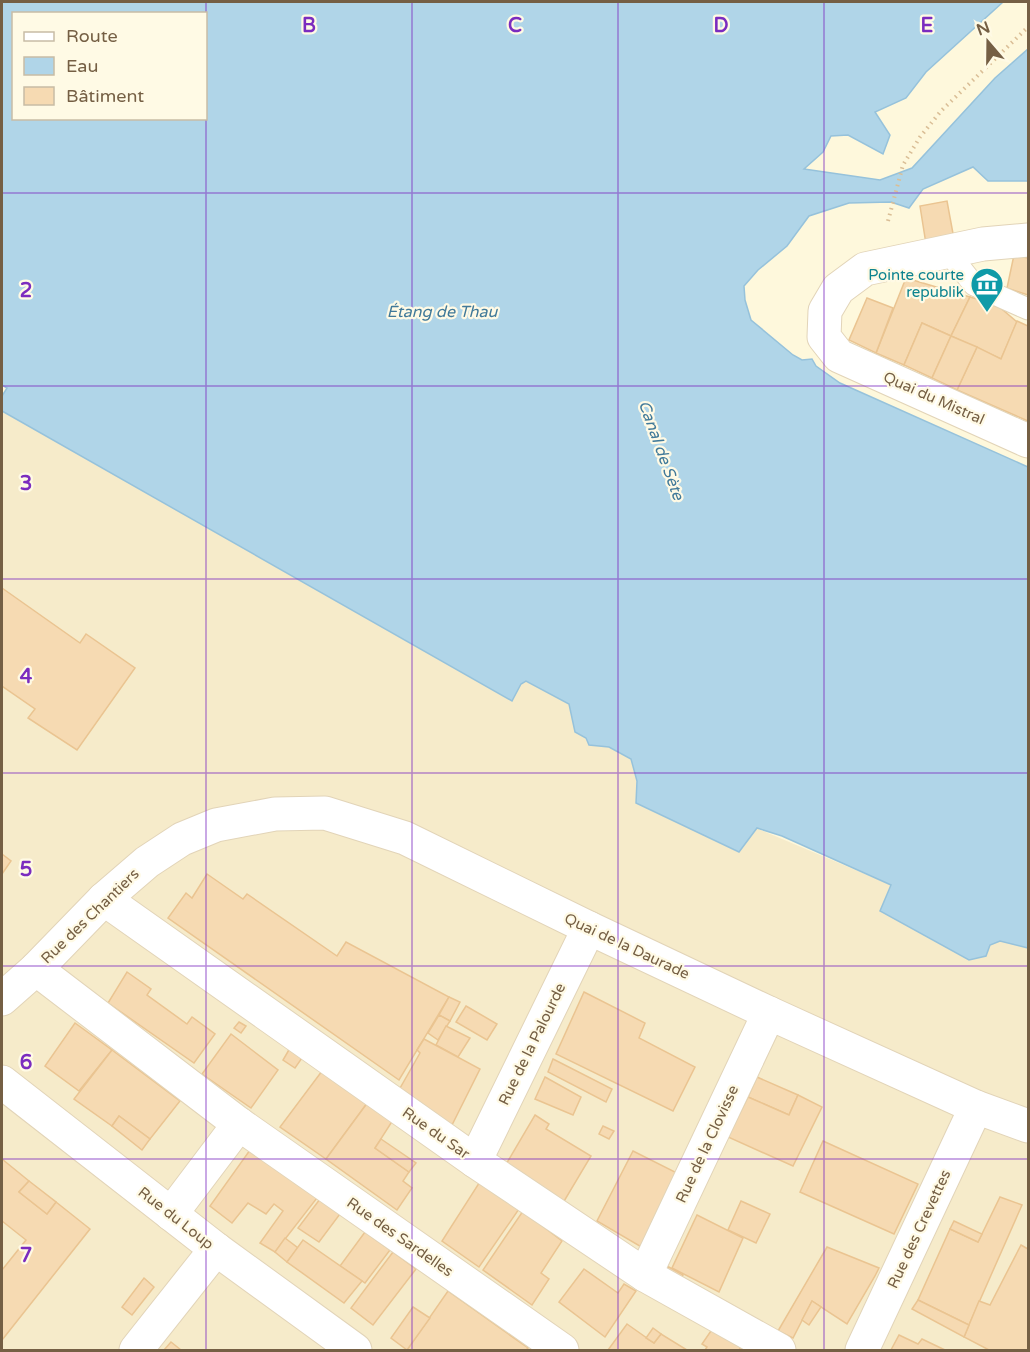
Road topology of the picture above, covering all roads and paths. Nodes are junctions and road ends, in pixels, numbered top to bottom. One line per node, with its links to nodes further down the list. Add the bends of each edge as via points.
1 (1029, 27): 2 (path, via 941,111 920,137 903,165)
2 (892, 205)
3 (1029, 240): 4 (street)
4 (948, 252): 5 (lane, via 974,285); 6 (street, Quai du Mistral, via 865,269 837,289 825,311 824,336 838,356)
5 (1029, 309)
6 (1029, 441)
7 (216, 825): 8 (street, Rue des Chantiers, via 182,839 156,856); 9 (street, Quai de la Daurade, via 275,814 325,813 405,838)
8 (104, 899): 10 (street, Rue des Chantiers); 17 (street, Rue du Sar)
9 (589, 928): 12 (street, Quai de la Daurade); 17 (street, Rue de la Palourde)
10 (36, 969): 11 (street, Rue des Chantiers); 15 (street, Rue des Sardelles)
11 (2, 999)
12 (769, 1013): 14 (street, Quai de la Daurade); 20 (street, Rue de la Clovisse)
13 (2, 1082): 18 (street, Rue du Loup)
14 (976, 1107): 16 (street, Quai de la Daurade); 25 (street, Rue des Crevettes)
15 (239, 1124): 18 (street); 23 (street, Rue des Sardelles)
16 (1029, 1126)
17 (475, 1161): 20 (street, Rue du Sar)
18 (171, 1214): 19 (street, Rue du Loup)
19 (216, 1250): 21 (street); 22 (street, Rue du Loup)
20 (645, 1275): 24 (street, Rue du Sar)
21 (136, 1350)
22 (355, 1350)
23 (562, 1350)
24 (779, 1350)
25 (862, 1350)

